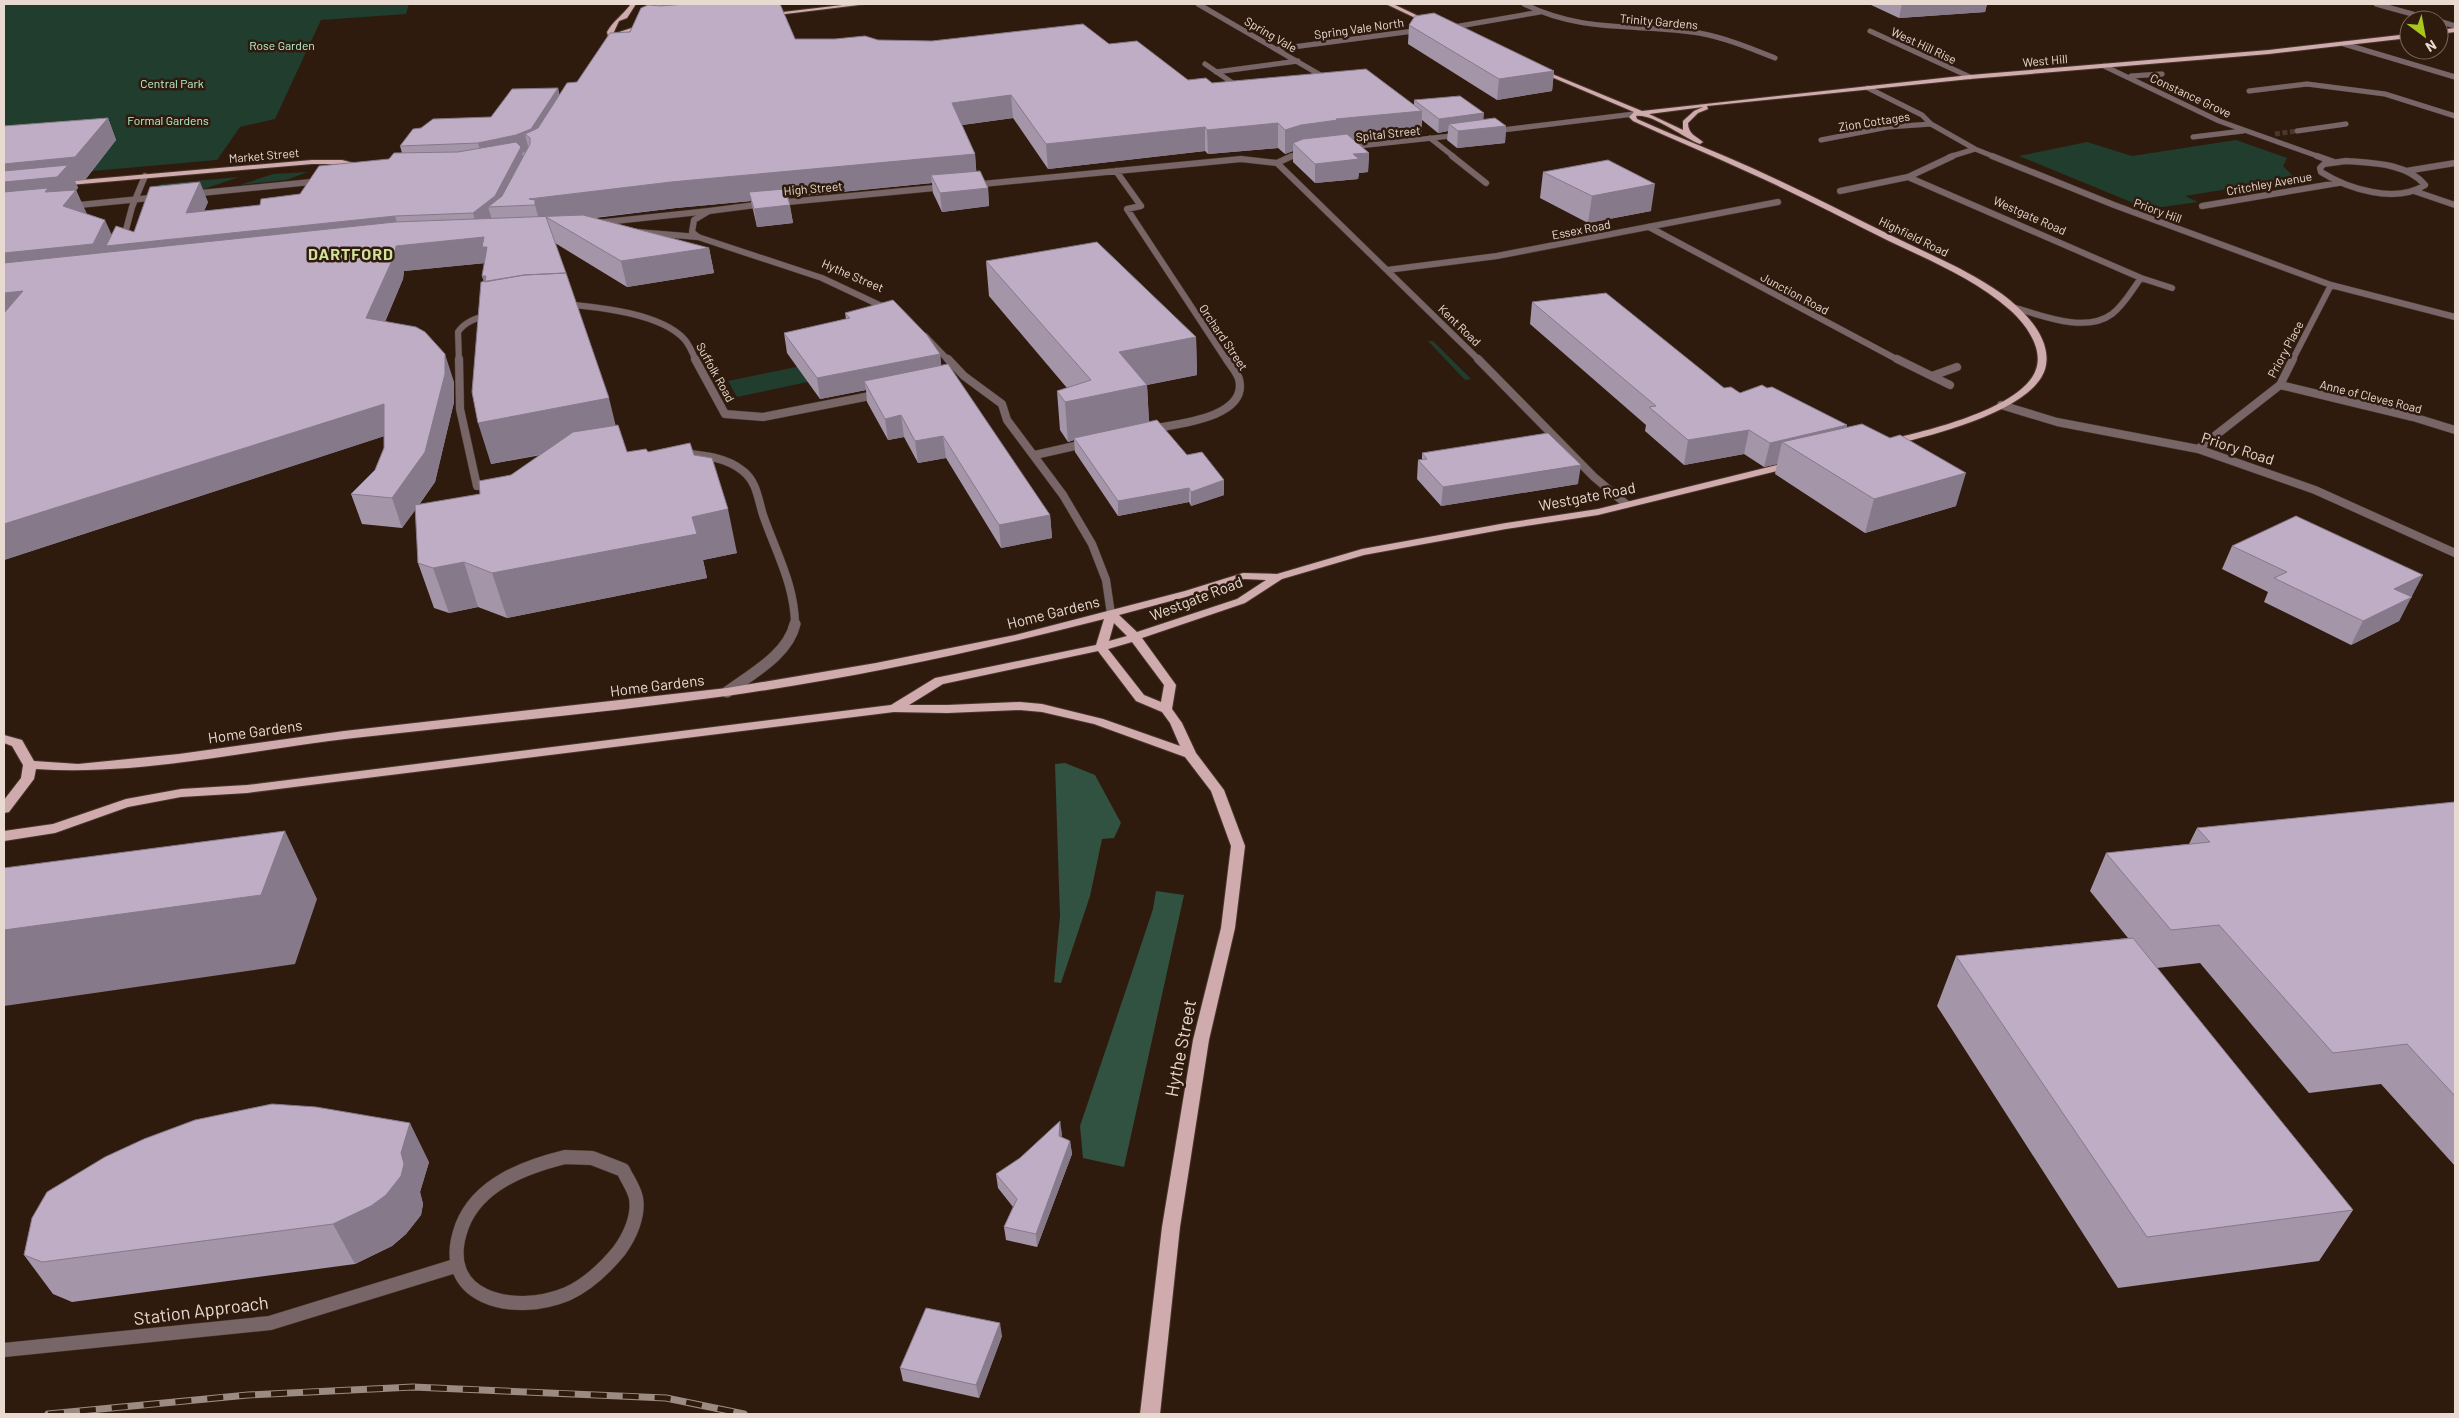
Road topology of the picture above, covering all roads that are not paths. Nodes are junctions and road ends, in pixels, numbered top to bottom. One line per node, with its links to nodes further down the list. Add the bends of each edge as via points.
1 (633, 4): 10 (main road)
2 (864, 4): 9 (main road)
3 (1198, 4): 20 (street, Spring Vale)
4 (1389, 4): 12 (main road)
5 (1524, 4): 8 (street)
6 (2376, 4): 7 (street)
7 (2399, 10)
8 (1540, 12): 14 (street); 22 (street, Trinity Gardens, via 1586,24 1724,38)
9 (760, 15)
10 (625, 17): 11 (main road); 13 (main road, via 617,20)
11 (646, 22): 13 (main road); 17 (main road, via 657,23)
12 (1433, 26): 20 (street, Spring Vale North)
13 (613, 28): 17 (main road)
14 (1443, 28): 16 (main road)
15 (1870, 31): 30 (street, West Hill Rise)
16 (1458, 35)
17 (611, 36): 21 (main road)
18 (2399, 37): 19 (main road, West Hill)
19 (2344, 44): 25 (main road, West Hill); 31 (street)
20 (1278, 49): 23 (street, Spring Vale)
21 (602, 50)
22 (1775, 58)
23 (1298, 61): 27 (street); 32 (street, Spring Vale)
24 (1205, 64): 27 (street)
25 (2104, 66): 29 (street, Constance Grove); 30 (main road, West Hill)
26 (1532, 68): 36 (main road, Highfield Road)
27 (1216, 72): 33 (street)
28 (2162, 74): 29 (street, Constance Grove)
29 (2127, 76): 44 (street, Constance Grove, via 2220,121)
30 (1970, 77): 34 (main road, West Hill)
31 (2455, 77)
32 (1332, 82)
33 (1240, 88)
34 (1868, 88): 37 (main road, West Hill); 42 (street, Priory Hill, via 1922,115)
35 (2249, 91): 41 (street, via 2307,84 2385,94)
36 (1615, 101): 38 (main road, via 1643,107); 39 (main road, Highfield Road)
37 (1728, 103): 38 (main road, West Hill); 50 (main road, via 1696,112 1685,122)
38 (1683, 107): 39 (main road)
39 (1642, 113): 40 (main road); 50 (main road, Highfield Road)
40 (1634, 114): 46 (street); 57 (main road, Highfield Road, via 1632,117 1636,120)
41 (2455, 116)
42 (1932, 124): 53 (street, Zion Cottages, via 1888,127); 55 (street, Priory Hill)
43 (2346, 124): 45 (street)
44 (2247, 130): 49 (street, Constance Grove); 51 (street, Constance Grove)
45 (2297, 131)
46 (1487, 132)
47 (1468, 134): 52 (street, Spital Street)
48 (2275, 134): 49 (street)
49 (2261, 136): 58 (street, Constance Grove)
50 (1691, 137): 57 (main road, Highfield Road)
51 (2193, 137)
52 (1430, 138): 54 (street, Spital Street); 68 (street)
53 (1821, 140)
54 (1339, 148)
55 (1974, 149): 65 (street, via 1943,159); 89 (street, Priory Hill, via 2114,206)
56 (1310, 152): 59 (street)
57 (1732, 162): 92 (main road, Highfield Road, via 1950,268)
58 (2334, 162): 63 (street, Constance Grove, via 2377,164); 67 (street, via 2320,168 2321,172)
59 (1277, 163): 62 (street, via 1241,159); 87 (street, Kent Road)
60 (2455, 163): 63 (street)
61 (373, 167): 64 (main road, Market Street, via 312,162)
62 (1116, 171): 70 (street); 105 (street, Orchard Street, via 1141,206 1127,209 1239,378 1242,389 1236,403 1219,414)
63 (2405, 171): 73 (street, via 2416,175 2425,185)
64 (145, 176): 69 (main road, Market Street); 76 (street)
65 (1908, 177): 72 (street); 88 (street, Westgate Road)
66 (328, 180): 74 (street)
67 (2339, 182): 73 (street, via 2387,192); 79 (street, Critchley Avenue)
68 (1486, 183)
69 (51, 185)
70 (969, 185)
71 (949, 187): 81 (street, High Street)
72 (1840, 191)
73 (2414, 191): 78 (street)
74 (184, 195)
75 (165, 197): 76 (street)
76 (135, 200): 80 (street); 86 (street)
77 (1778, 202): 83 (street, Essex Road)
78 (2455, 205)
79 (2202, 206)
80 (60, 207)
81 (709, 211): 82 (street, High Street); 85 (street, via 694,220 691,227)
82 (588, 224)
83 (1649, 227): 87 (street, Essex Road, via 1498,256); 99 (street, Junction Road, via 1862,342)
84 (629, 232): 85 (street)
85 (698, 237): 94 (street, Hythe Street, via 790,267 874,300)
86 (120, 250)
87 (1387, 270): 114 (street, Kent Road, via 1537,416 1594,477)
88 (2141, 278): 90 (street, Westgate Road); 92 (street, via 2113,314 2098,321 2059,319)
89 (2331, 285): 95 (street, Priory Hill); 102 (street, Priory Place)
90 (2172, 288)
91 (555, 304): 103 (street, Suffolk Road, via 613,310 671,329 685,340 725,414 763,417)
92 (2012, 307): 104 (main road, Highfield Road, via 2038,342 2042,358 2039,373 2026,390)
93 (496, 312): 113 (street, via 472,320 458,332 460,409 477,486)
94 (898, 314)
95 (2455, 317)
96 (919, 330): 98 (street)
97 (1957, 368): 99 (street)
98 (964, 376): 100 (street); 111 (street, via 1002,404 1007,420)
99 (1932, 376): 101 (street, Junction Road)
100 (954, 378)
101 (1950, 385)
102 (2280, 385): 106 (street, Anne of Cleves Road); 109 (street, Priory Place)
103 (888, 392)
104 (2001, 405): 108 (main road, via 1928,434); 109 (street, Priory Road, via 2057,422)
105 (1147, 430)
106 (2455, 430)
107 (1100, 440): 111 (street)
108 (1882, 444)
109 (2198, 449): 115 (street, Priory Road, via 2316,490)
110 (675, 452): 120 (street, via 732,464 750,479 790,589 795,618 790,639)
111 (1035, 455): 117 (street, via 1092,544 1106,580)
112 (1804, 462): 114 (main road, Westgate Road)
113 (504, 481)
114 (1626, 504): 116 (main road, Westgate Road, via 1598,512 1362,552)
115 (2455, 553)
116 (1278, 576): 117 (main road, Home Gardens, via 1243,576); 118 (main road, Westgate Road, via 1241,601)
117 (1111, 614): 118 (main road); 119 (main road); 120 (main road, Home Gardens, via 1016,638 876,667)
118 (1135, 637): 119 (main road); 122 (main road, via 1170,685)
119 (1101, 647): 121 (main road, via 939,681); 122 (main road, via 1140,698)
120 (728, 692): 125 (main road, Home Gardens, via 344,735 179,758 78,768)
121 (894, 708): 124 (main road, via 1041,707 1093,718 1137,737); 127 (main road, via 246,789 181,793 126,803 55,828)
122 (1166, 709): 124 (main road, Hythe Street)
123 (4, 739): 125 (main road, via 17,743)
124 (1190, 754): 130 (main road, Hythe Street, via 1217,790 1238,846 1228,928 1202,1040 1171,1227)
125 (30, 765): 126 (main road, via 27,779)
126 (4, 809)
127 (4, 836)
128 (456, 1266): 128 (street, via 455,1244 466,1218 499,1182 534,1164 564,1157 592,1158 623,1170 636,1199 635,1223 623,1248 593,1278 563,1295 530,1304 490,1301 468,1288); 129 (street, Station Approach, via 270,1323)
129 (4, 1350)
130 (1150, 1414)

